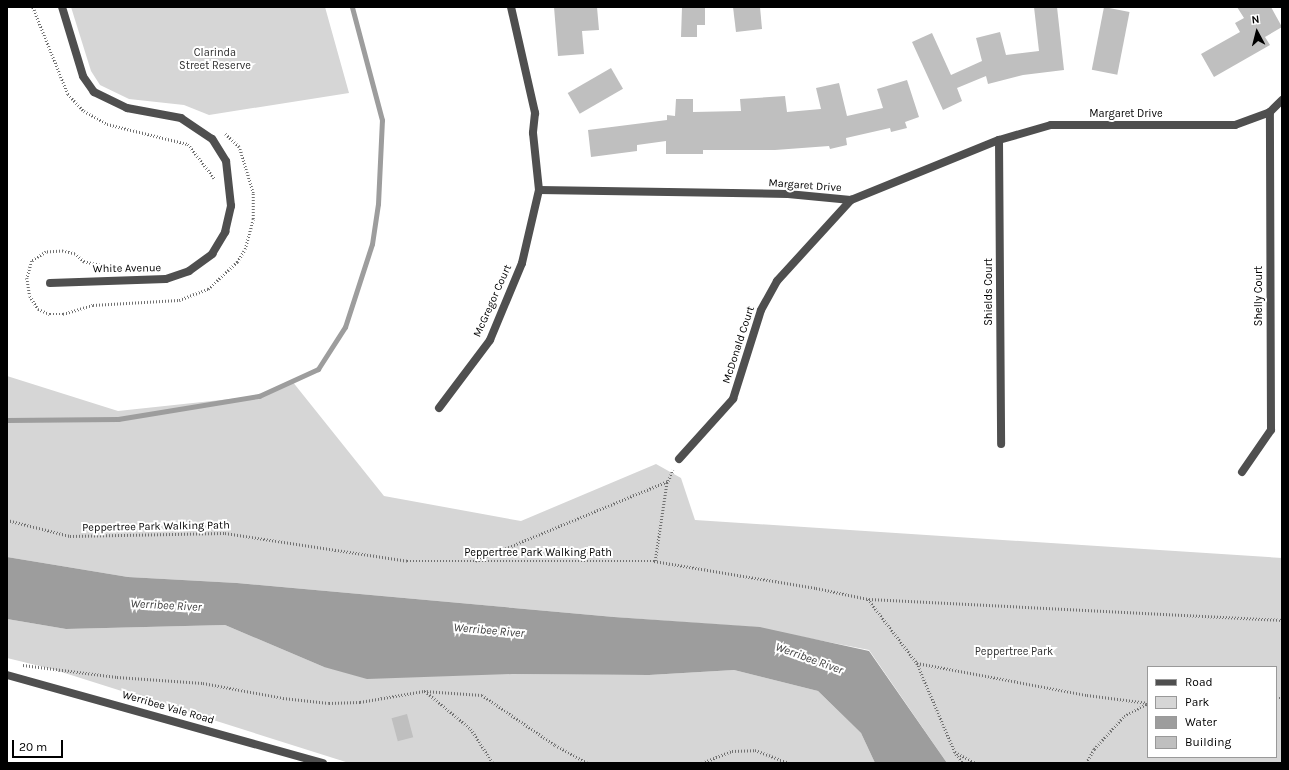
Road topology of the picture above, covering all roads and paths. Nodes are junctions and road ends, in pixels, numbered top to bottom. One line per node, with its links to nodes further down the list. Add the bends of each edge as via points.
1 (33, 7): 8 (path, via 68,94 84,111 107,124 188,144 214,178)
2 (62, 7): 12 (street, White Avenue, via 83,76 94,92 128,108 181,118 212,139 226,161 231,206 225,232 212,254 189,270 166,279)
3 (510, 7): 9 (street, via 535,113 533,133)
4 (1282, 100): 5 (street, Margaret Drive)
5 (1270, 112): 7 (street, Margaret Drive, via 1235,125 1051,125); 16 (street, Shelly Court, via 1271,430)
6 (221, 131): 11 (path, via 239,147 253,192 252,220 245,249 237,262 208,289 179,300 93,305 63,314 50,314 38,309 30,296 27,278 32,261 46,252 63,251 75,254 84,262)
7 (999, 140): 10 (street, Margaret Drive); 14 (street, Shields Court)
8 (216, 185)
9 (539, 190): 10 (street, Margaret Drive, via 788,194); 13 (street, McGregor Court, via 522,263 490,340)
10 (851, 200): 15 (street, McDonald Court, via 777,281 761,310 733,399)
11 (111, 268)
12 (50, 283)
13 (439, 408)
14 (1001, 444)
15 (679, 459): 17 (path)
16 (1242, 472)
17 (668, 481): 19 (path); 20 (path)
18 (7, 520): 19 (path, Peppertree Park Walking Path, via 70,536 225,533 406,561)
19 (474, 561): 20 (path, Peppertree Park Walking Path)
20 (654, 561): 21 (path, Peppertree Park Walking Path)
21 (868, 599): 22 (path, Peppertree Park Walking Path); 23 (path)
22 (1282, 620)
23 (917, 663): 27 (path, via 1087,695); 29 (path)
24 (20, 664): 26 (path, via 117,677 203,683 283,698 329,702 360,702)
25 (7, 675): 30 (street, Werribee Vale Road)
26 (424, 690): 31 (path, via 471,729); 32 (path, via 482,695 555,745)
27 (1147, 703)
28 (1147, 704): 37 (path, via 1124,716)
29 (955, 752): 35 (path); 36 (path)
30 (323, 763)
31 (493, 763)
32 (588, 763)
33 (702, 763): 34 (path, via 732,751 755,750)
34 (789, 763)
35 (963, 763)
36 (976, 763)
37 (1086, 763)

